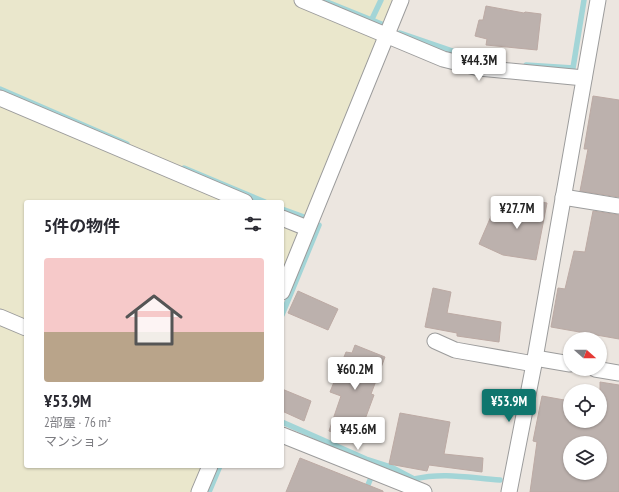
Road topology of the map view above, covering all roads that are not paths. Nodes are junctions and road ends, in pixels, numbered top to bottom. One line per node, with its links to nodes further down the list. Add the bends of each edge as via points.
1 (302, 0): 4 (street)
2 (401, 0): 4 (street)
3 (598, 0): 5 (street)
4 (387, 35): 5 (street, via 443,59 479,68); 11 (street)
5 (584, 78): 7 (street)
6 (0, 98): 8 (street)
7 (563, 197): 9 (street); 16 (street)
8 (240, 200)
9 (619, 206)
10 (284, 219): 11 (street)
11 (307, 228): 12 (street)
12 (284, 287)
13 (0, 317): 14 (street)
14 (24, 327)
15 (435, 341): 16 (street, via 455,350)
16 (535, 361): 17 (street); 24 (street)
17 (563, 363)
18 (607, 371): 19 (street)
19 (619, 373)
20 (284, 436): 23 (street)
21 (209, 468): 22 (street)
22 (200, 492)
23 (424, 492)
24 (509, 492)

